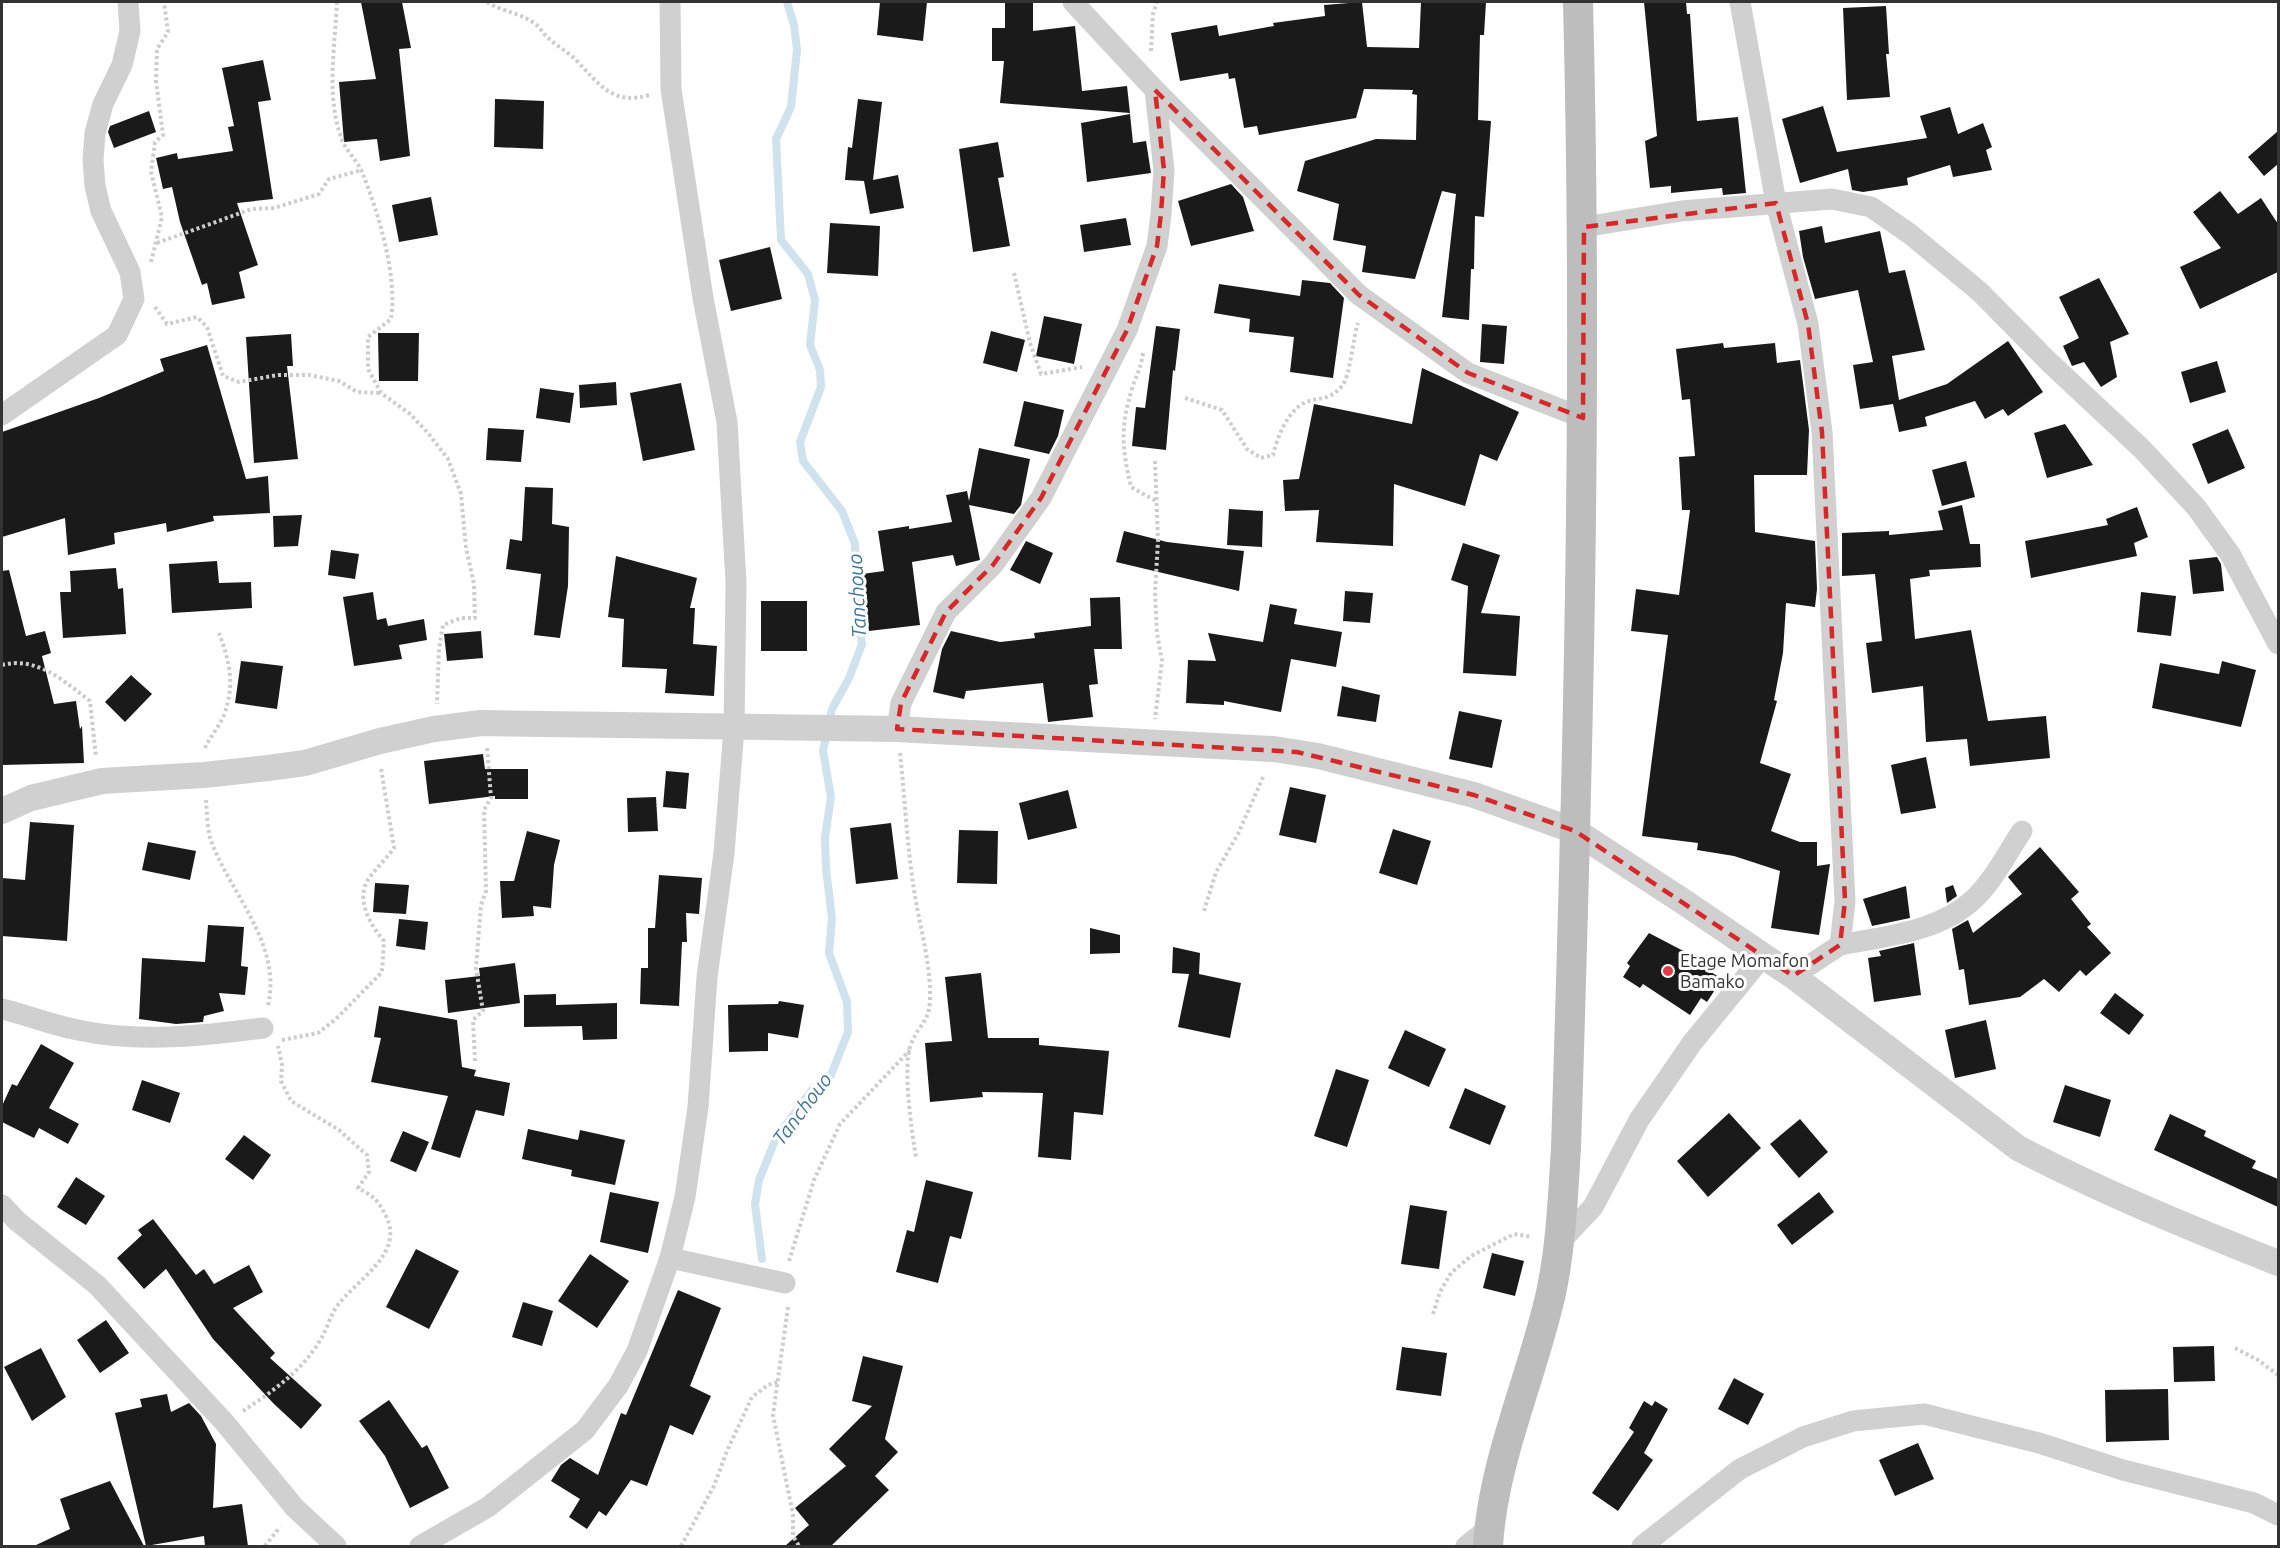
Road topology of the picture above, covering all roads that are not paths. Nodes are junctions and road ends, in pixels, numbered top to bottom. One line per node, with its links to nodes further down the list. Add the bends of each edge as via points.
1 (128, 2): 9 (street, via 130,31 122,65 103,104 93,160 101,211 130,272 134,299 117,335)
2 (670, 2): 12 (street, via 671,89 703,298 727,422 736,583)
3 (1073, 2): 6 (street)
4 (1578, 2): 8 (main road)
5 (1740, 2): 7 (street)
6 (1155, 90): 10 (street, via 1359,295 1468,373); 13 (street, via 1164,170 1161,214 1157,246 1127,330 1021,530 946,612 902,703)
7 (1776, 203): 8 (street, via 1681,211); 11 (street, via 1832,199 1871,207 1980,292 2142,449 2196,507 2230,554); 17 (street, via 1808,324 1822,432 1845,901)
8 (1584, 227): 10 (main road)
9 (2, 415)
10 (1583, 418): 15 (main road)
11 (2278, 644)
12 (734, 729): 13 (street); 14 (street, via 481,723 380,741 305,763 204,776 102,781 31,798); 24 (street, via 724,853 707,976 698,1107 685,1197)
13 (897, 729): 15 (street, via 1274,749 1318,756 1474,795)
14 (2, 811)
15 (1575, 831): 18 (street); 23 (main road, via 1566,1148)
16 (2022, 831): 17 (street, via 1973,900 1942,921)
17 (1840, 945): 19 (street)
18 (1764, 955): 19 (street); 23 (street, via 1692,1043 1639,1120 1593,1207)
19 (1793, 976): 25 (street, via 2018,1148 2184,1225)
20 (2, 1009): 21 (street, via 76,1030 132,1037)
21 (263, 1028)
22 (2, 1205): 29 (street, via 98,1285 225,1423 296,1508)
23 (1559, 1243): 28 (main road, via 1551,1293 1505,1457)
24 (670, 1258): 26 (street); 30 (street, via 637,1351 618,1386 585,1430 488,1507)
25 (2278, 1263)
26 (785, 1283)
27 (2278, 1515): 32 (street, via 2254,1503 1924,1413 1853,1421 1803,1437 1740,1469)
28 (1488, 1537): 31 (street)
29 (336, 1546)
30 (420, 1546)
31 (1466, 1546)
32 (1642, 1546)

